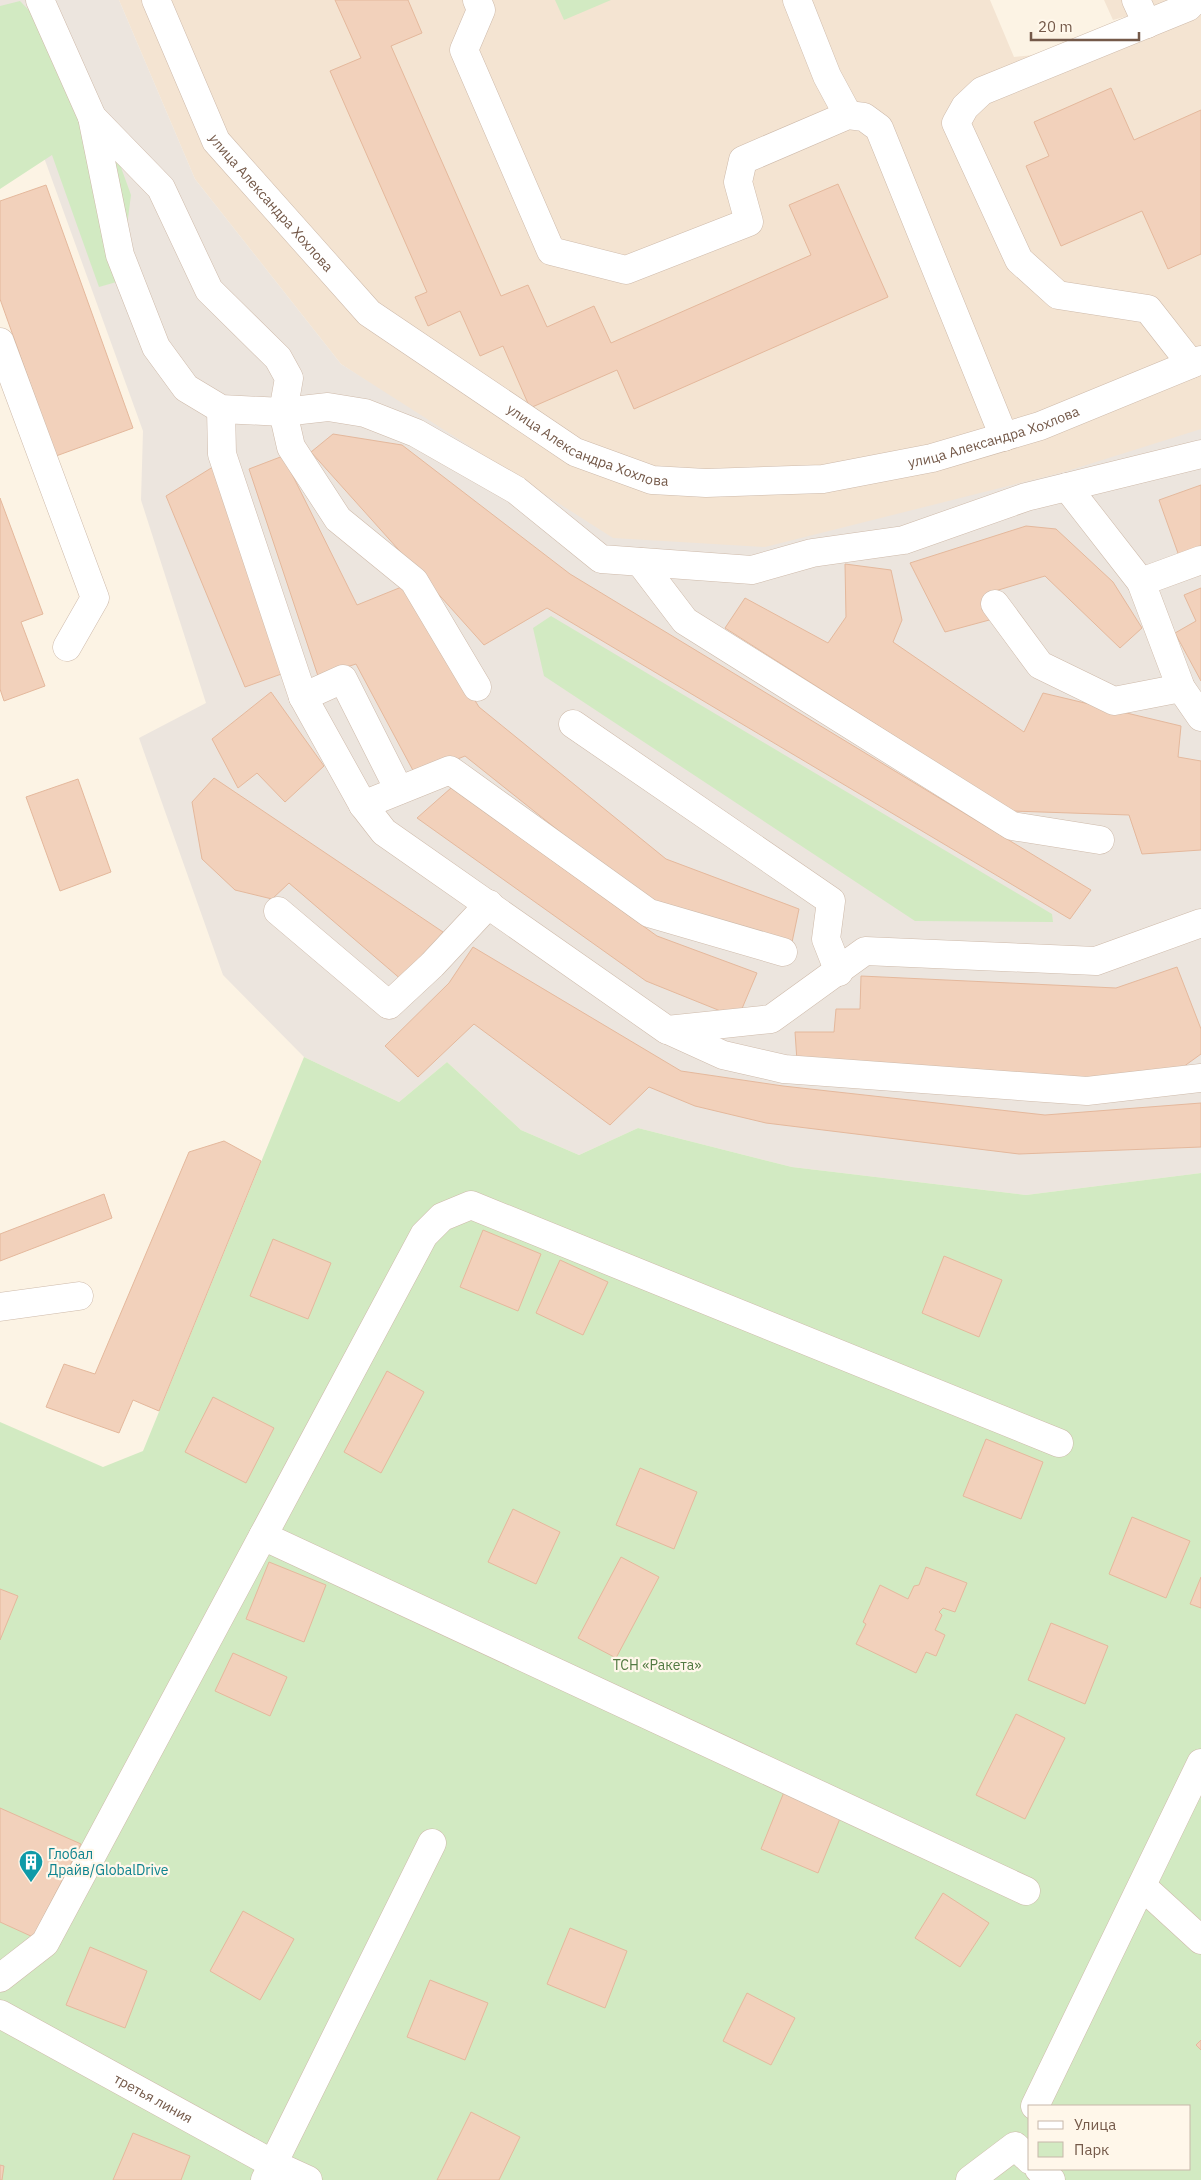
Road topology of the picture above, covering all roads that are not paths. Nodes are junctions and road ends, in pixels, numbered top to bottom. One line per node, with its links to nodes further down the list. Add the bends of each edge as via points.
1 (40, 0): 8 (street)
2 (156, 0): 13 (street, улица Александра Хохлова, via 216,141 370,313 575,452 652,480 745,482 823,479 932,458)
3 (477, 0): 7 (street, via 481,10 464,50 551,251 626,270 748,222 738,182 743,160)
4 (797, 0): 7 (street, via 827,76)
5 (1195, 0): 6 (street, via 1188,7)
6 (1141, 12): 10 (street, via 982,92 965,107 956,123 1019,260 1058,295 1148,309)
7 (848, 115): 13 (street, via 864,117 878,128)
8 (92, 118): 11 (street, via 120,255 156,347 186,388); 12 (street, via 161,188 209,290 278,358 289,378)
9 (0, 342): 20 (street, via 95,598)
10 (1196, 362): 13 (street, улица Александра Хохлова, via 1040,426)
11 (221, 410): 12 (street); 23 (street, via 222,454)
12 (283, 412): 17 (street, via 328,407 365,412 416,433 516,490 601,559); 21 (street, via 292,447 338,518 414,581)
13 (1004, 437)
14 (1201, 454): 15 (street)
15 (1067, 487): 17 (street, via 1026,496 904,540 812,553 752,570); 18 (street)
16 (1201, 560): 18 (street)
17 (640, 562): 28 (street, via 685,621 1012,826)
18 (1141, 582): 22 (street)
19 (995, 604): 22 (street, via 1040,664 1114,700)
20 (67, 647)
21 (477, 687)
22 (1181, 688): 24 (street)
23 (303, 696): 26 (street, via 343,680); 27 (street)
24 (1201, 717)
25 (573, 724): 33 (street, via 831,901 826,939)
26 (399, 790): 27 (street); 32 (street, via 450,770 649,913)
27 (363, 805): 29 (street, via 384,832)
28 (1100, 840)
29 (489, 904): 30 (street, via 389,1005); 34 (street)
30 (278, 911)
31 (1201, 923): 33 (street, via 1096,961 865,951)
32 (783, 952)
33 (838, 972): 34 (street, via 771,1019)
34 (667, 1030): 35 (street, via 723,1055 784,1069 1087,1091)
35 (1201, 1078)
36 (79, 1296): 37 (street)
37 (0, 1307)
38 (1059, 1443): 39 (street, via 472,1205 442,1217 424,1235)
39 (263, 1536): 43 (street); 45 (street, via 45,1943)
40 (1201, 1763): 42 (street)
41 (432, 1843): 51 (street)
42 (1142, 1886): 44 (street); 47 (street)
43 (1026, 1891)
44 (1201, 1940)
45 (0, 1978)
46 (0, 2014): 51 (street, третья линия)
47 (1035, 2105)
48 (1028, 2126): 49 (street)
49 (1022, 2153): 53 (street)
50 (1040, 2170): 54 (street)
51 (269, 2172): 52 (street, третья линия)
52 (308, 2180)
53 (970, 2180)
54 (1051, 2180)

